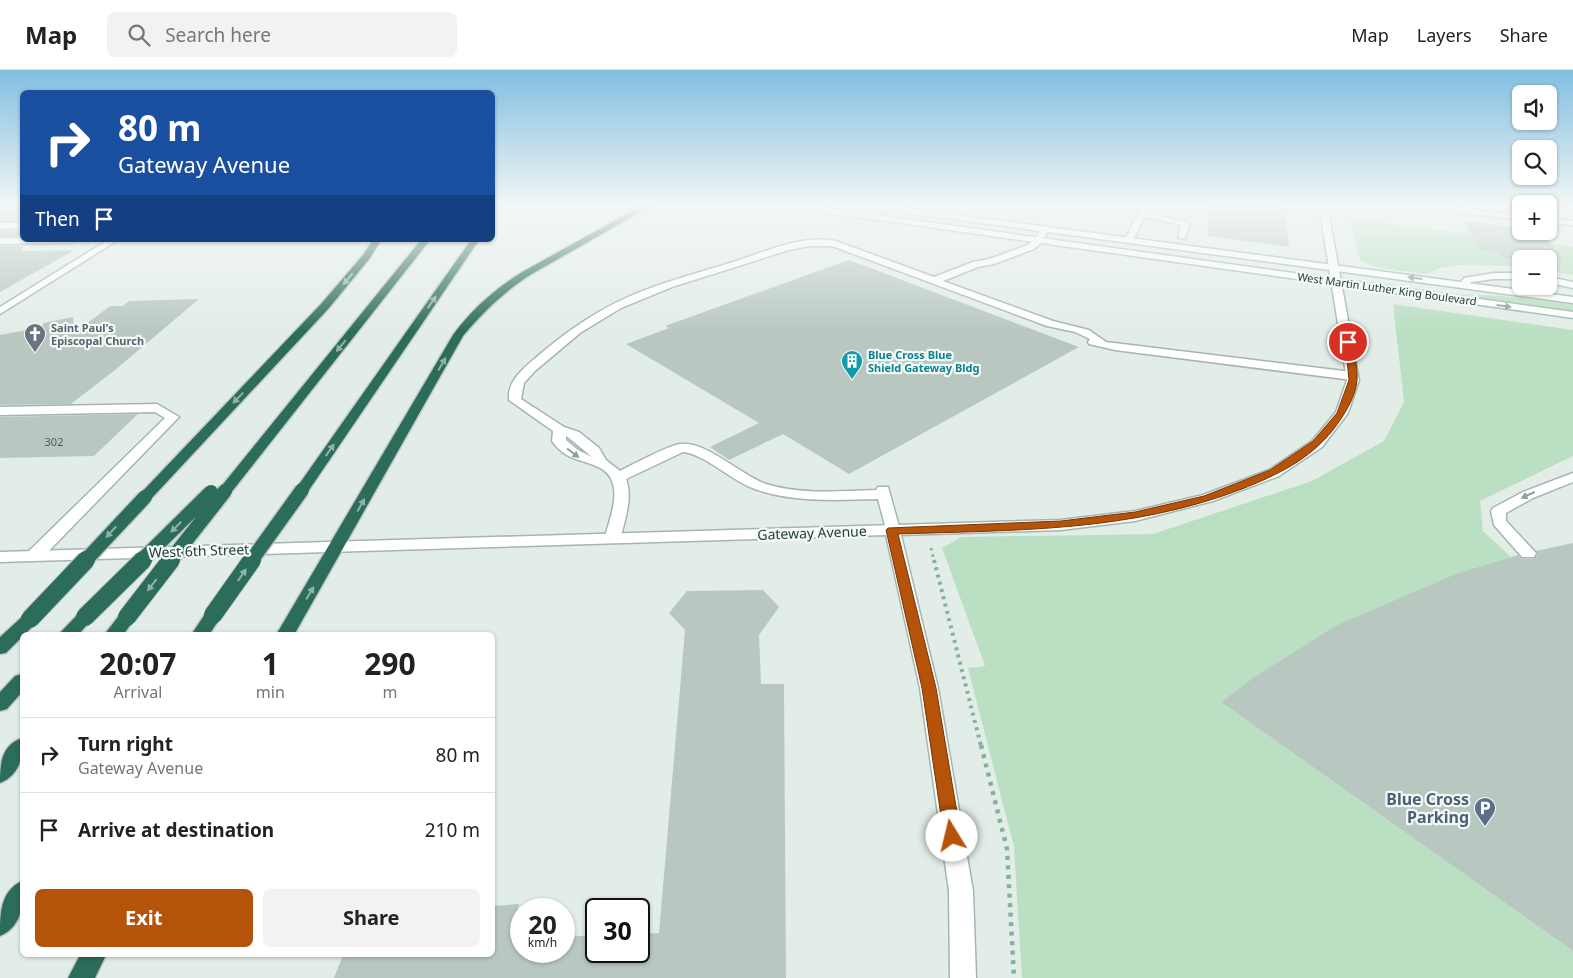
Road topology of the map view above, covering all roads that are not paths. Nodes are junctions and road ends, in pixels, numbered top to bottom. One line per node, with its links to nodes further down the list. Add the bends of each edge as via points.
1 (102, 247): 20 (street)
2 (373, 247): 38 (highway, one-way to 38, bridge, via 325,306)
3 (420, 247): 26 (highway, one-way to 26, via 256,453)
4 (470, 247): 36 (highway, one-way to 4, bridge)
5 (573, 247): 30 (highway, one-way to 5, via 458,335 492,297)
6 (787, 247): 24 (street, via 645,293 570,335 524,374 515,388 515,400 559,430 560,440 577,456 586,461 600,462)
7 (845, 247): 14 (street)
8 (1030, 247): 14 (street)
9 (1090, 247): 15 (street, West Martin Luther King Boulevard)
10 (1184, 247): 12 (street, West Martin Luther King Boulevard)
11 (1329, 247): 12 (street, Gateway Avenue)
12 (1332, 267): 15 (street, Gateway Avenue); 17 (street, West Martin Luther King Boulevard, one-way to 12)
13 (1512, 276): 17 (street, via 1480,276 1467,280)
14 (939, 282): 22 (street, via 1051,324 1062,332 1102,344)
15 (1335, 282): 21 (street, West Martin Luther King Boulevard, one-way to 21); 22 (street, Gateway Avenue)
16 (1557, 282): 18 (street)
17 (1464, 285): 19 (street, West Martin Luther King Boulevard)
18 (1573, 285)
19 (1573, 300)
20 (1, 310)
21 (1573, 315)
22 (1352, 376): 27 (street, Gateway Avenue, via 1342,413 1317,444 1274,473 1208,498 1135,516 1061,525)
23 (0, 411): 32 (street, via 157,408 173,417)
24 (618, 477): 27 (street, via 686,447 758,486 777,491 831,495 884,492); 28 (street, via 621,501)
25 (1573, 477): 31 (street, one-way to 31, via 1498,511 1499,522)
26 (218, 492): 34 (highway, one-way to 34, bridge); 35 (highway, one-way to 35, bridge)
27 (892, 530): 28 (street, Gateway Avenue); 47 (street, via 929,688 962,891)
28 (612, 539): 29 (street, Gateway Avenue)
29 (398, 546): 30 (street, West 6th Street)
30 (337, 548): 32 (street, West 6th Street); 37 (highway, one-way to 30)
31 (1528, 552)
32 (34, 556): 33 (street, West 6th Street)
33 (0, 557)
34 (71, 632)
35 (115, 632)
36 (202, 632)
37 (287, 632)
38 (0, 648)
39 (20, 683): 40 (highway)
40 (0, 704)
41 (20, 749): 42 (highway)
42 (0, 774)
43 (20, 895): 44 (highway)
44 (0, 924)
45 (93, 957): 46 (highway)
46 (81, 978)
47 (963, 978)

